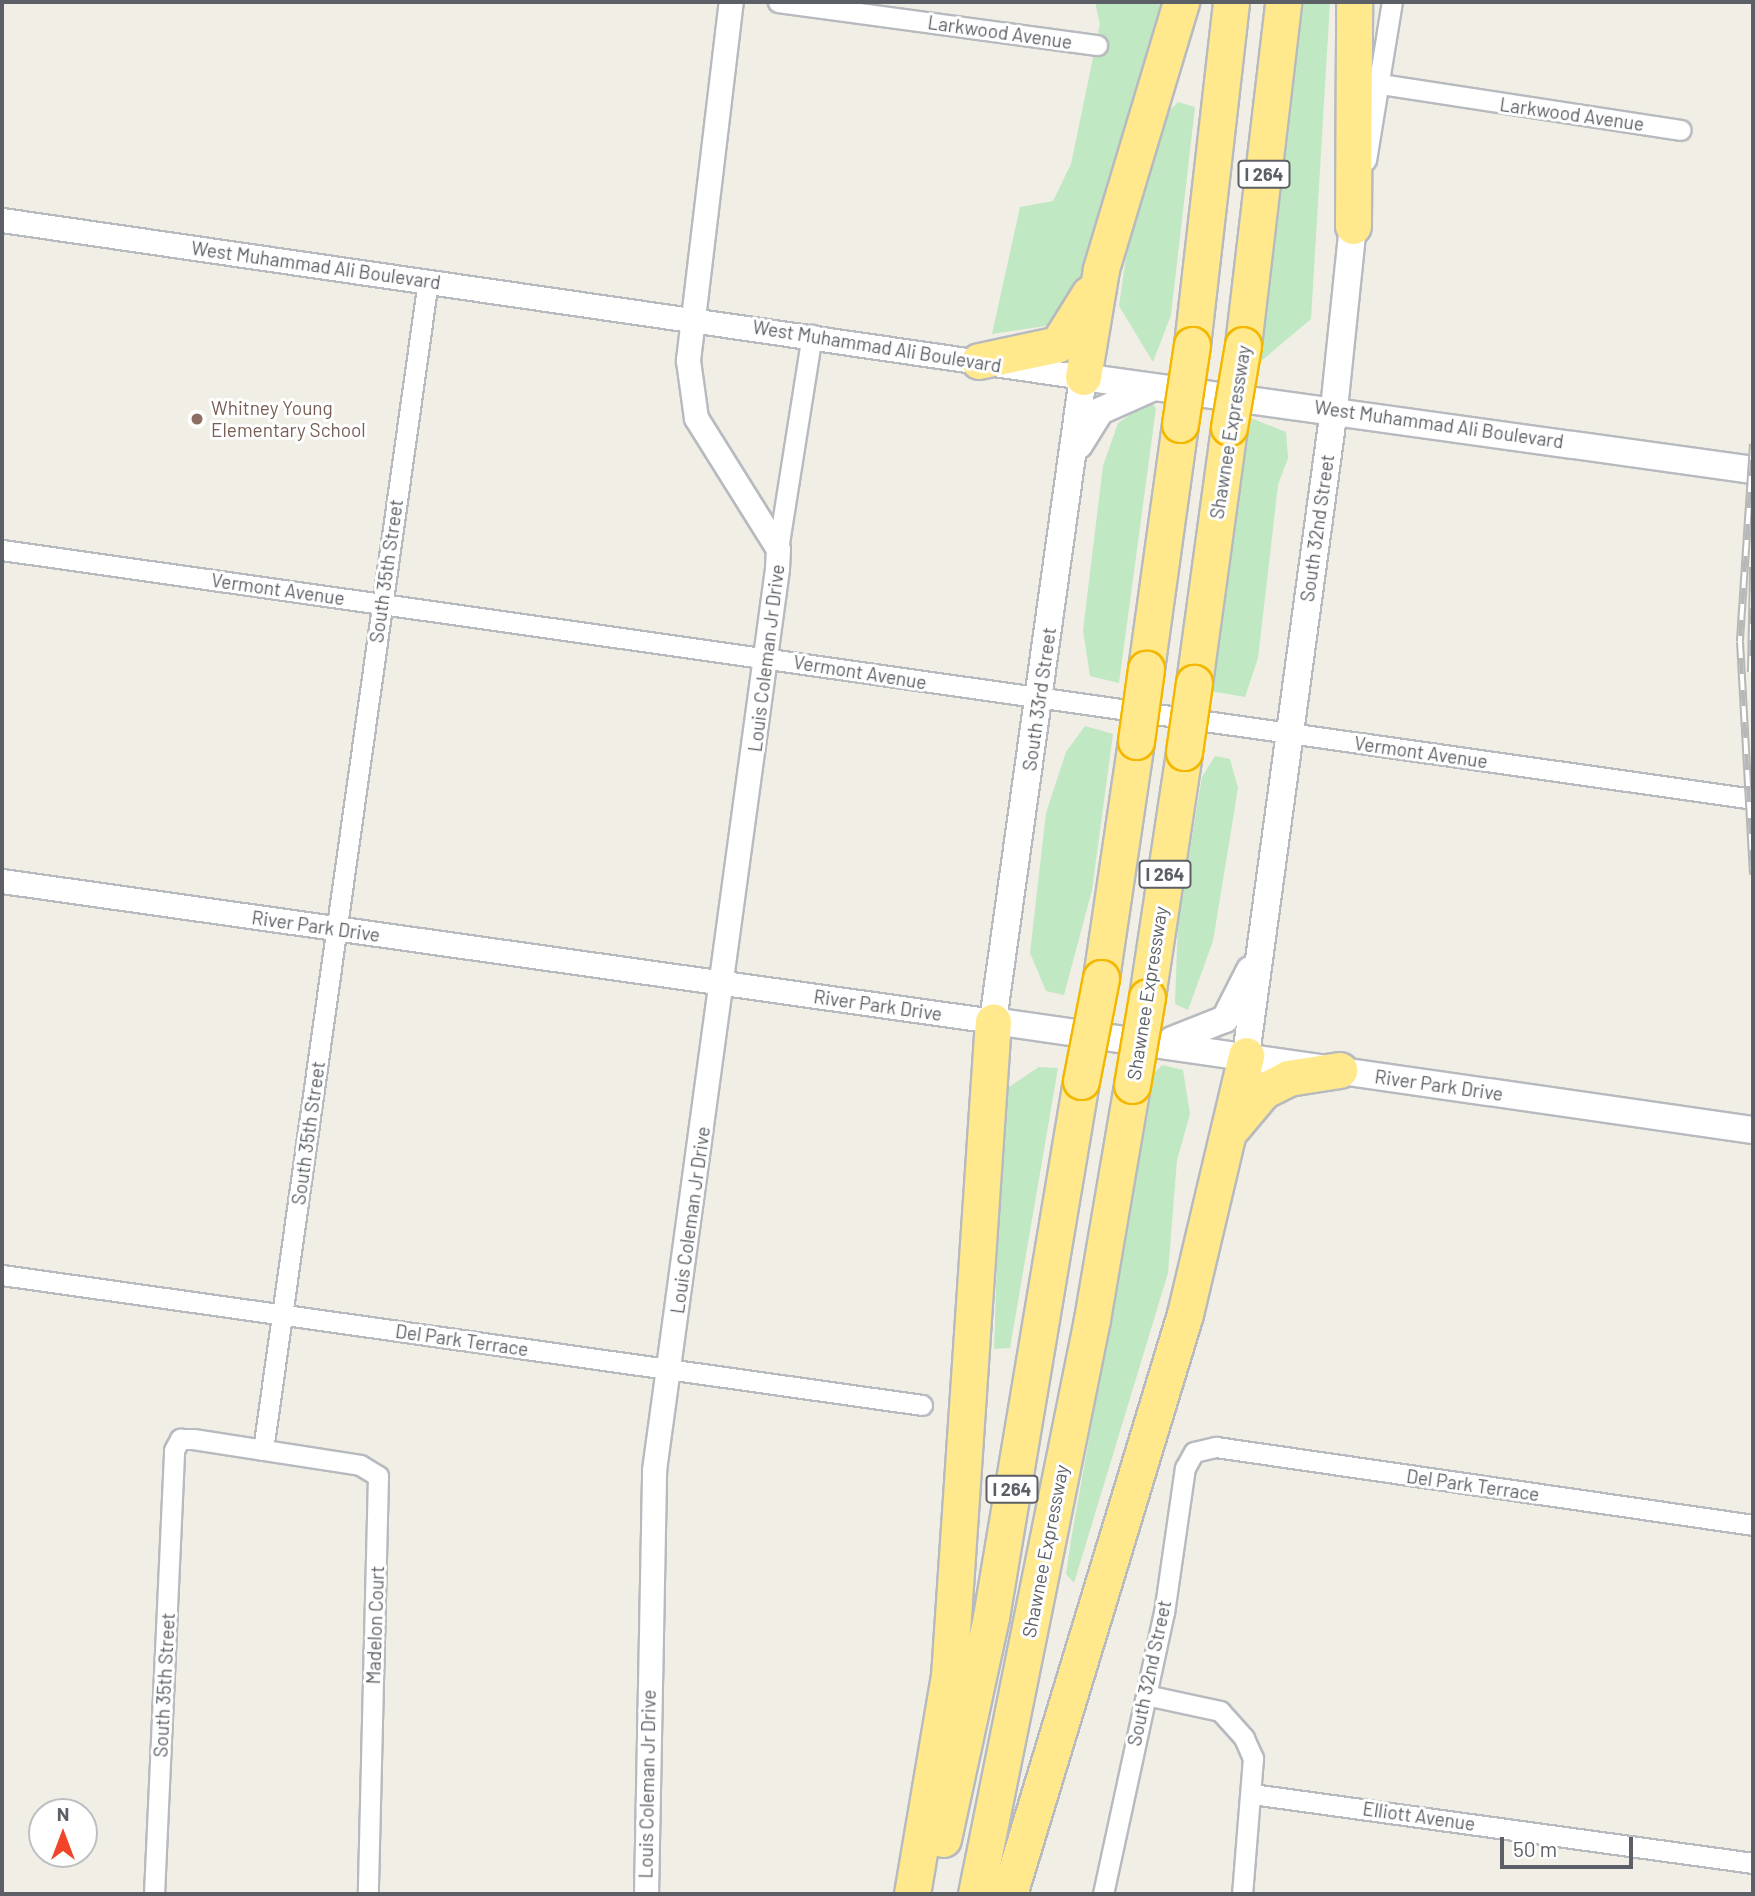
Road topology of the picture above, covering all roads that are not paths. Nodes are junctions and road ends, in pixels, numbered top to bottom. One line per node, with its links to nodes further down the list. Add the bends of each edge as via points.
1 (731, 2): 15 (street, Louis Coleman Jr Drive)
2 (778, 2): 8 (street, Larkwood Avenue)
3 (1181, 2): 13 (highway)
4 (1231, 2): 54 (highway, Shawnee Expressway / I 264, bridge, via 1192,345 1101,978 974,1713)
5 (1283, 2): 55 (highway, Shawnee Expressway / I 264, bridge, via 1243,345 1147,997 1090,1332)
6 (1354, 2): 12 (highway)
7 (1391, 9): 9 (street, South 32nd Street)
8 (1097, 46)
9 (1381, 84): 10 (street, Larkwood Avenue); 12 (street, South 32nd Street)
10 (1680, 130)
11 (2, 220): 14 (street, West Muhammad Ali Boulevard)
12 (1353, 226): 20 (main road, South 32nd Street)
13 (1101, 269): 17 (highway, via 1077,321 1058,344); 18 (highway)
14 (428, 281): 15 (street, West Muhammad Ali Boulevard); 25 (street, South 35th Street)
15 (690, 318): 16 (street, West Muhammad Ali Boulevard); 23 (street, Louis Coleman Jr Drive, via 688,360 696,418)
16 (812, 335): 17 (street, West Muhammad Ali Boulevard); 23 (street, Louis Coleman Jr Drive)
17 (979, 361): 18 (street, West Muhammad Ali Boulevard)
18 (1083, 377): 19 (main road, West Muhammad Ali Boulevard); 21 (main road, South 33rd Street)
19 (1164, 385): 20 (main road, West Muhammad Ali Boulevard); 21 (main road, via 1100,411)
20 (1334, 409): 22 (main road, West Muhammad Ali Boulevard); 28 (main road, South 32nd Street)
21 (1074, 457): 27 (main road, South 33rd Street)
22 (1753, 470)
23 (778, 549): 26 (street, Louis Coleman Jr Drive)
24 (2, 550): 25 (street, Vermont Avenue)
25 (381, 604): 26 (street, Vermont Avenue); 31 (street, South 35th Street)
26 (768, 658): 27 (street, Vermont Avenue); 33 (street, Louis Coleman Jr Drive)
27 (1039, 698): 28 (street, Vermont Avenue); 34 (main road, South 33rd Street)
28 (1289, 734): 29 (street, Vermont Avenue); 32 (main road, South 32nd Street)
29 (1753, 799)
30 (2, 881): 31 (street, River Park Drive)
31 (338, 929): 33 (street, River Park Drive); 41 (street, South 35th Street)
32 (1260, 950): 35 (main road, via 1225,1019 1206,1032); 36 (main road, South 32nd Street)
33 (723, 983): 34 (street, River Park Drive); 42 (street, Louis Coleman Jr Drive)
34 (993, 1021): 35 (main road, River Park Drive); 53 (highway, via 949,1676)
35 (1160, 1042): 36 (main road, River Park Drive)
36 (1246, 1055): 37 (main road, River Park Drive); 39 (highway)
37 (1339, 1070): 38 (main road, River Park Drive); 39 (highway, via 1288,1078 1263,1091)
38 (1753, 1130)
39 (1230, 1131): 56 (highway, via 1185,1314)
40 (2, 1275): 41 (street, Del Park Terrace)
41 (281, 1315): 42 (street, Del Park Terrace); 44 (street, South 35th Street)
42 (668, 1370): 43 (street, Del Park Terrace); 52 (street, Louis Coleman Jr Drive, via 650,1533)
43 (922, 1405)
44 (263, 1450): 50 (street, South 35th Street, via 193,1439 180,1439 174,1450); 51 (street, Madelon Court, via 360,1465 379,1481)
45 (1194, 1452): 46 (street, Del Park Terrace, via 1216,1447); 47 (street, South 32nd Street, via 1185,1468)
46 (1753, 1525)
47 (1146, 1695): 48 (street, via 1208,1706 1231,1718 1253,1758); 57 (street, South 32nd Street)
48 (1252, 1794): 49 (street, Elliott Avenue); 58 (street)
49 (1753, 1863)
50 (154, 1894)
51 (368, 1894)
52 (646, 1894)
53 (912, 1894)
54 (930, 1894)
55 (976, 1894)
56 (1009, 1894)
57 (1103, 1894)
58 (1242, 1894)

